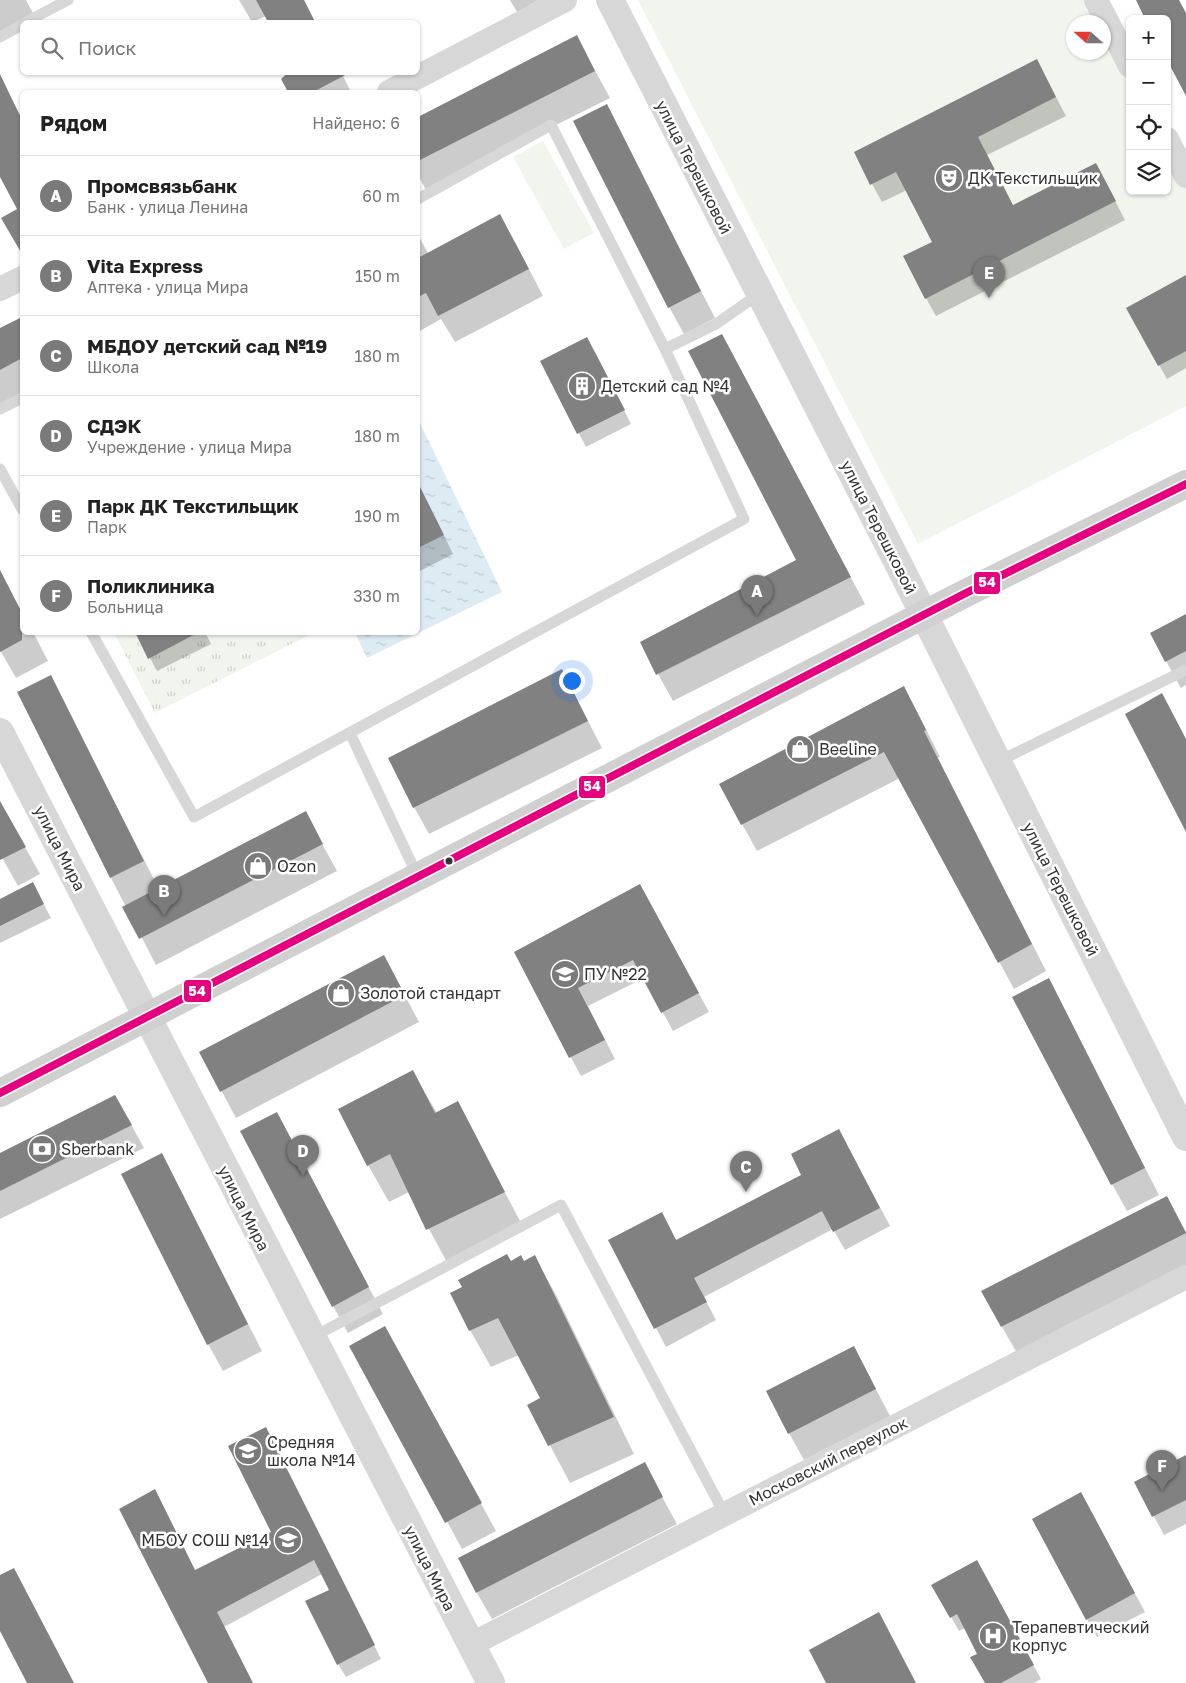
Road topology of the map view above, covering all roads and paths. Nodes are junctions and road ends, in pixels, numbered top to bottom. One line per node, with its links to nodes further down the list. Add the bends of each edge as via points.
1 (68, 0): 5 (lane)
2 (565, 0): 9 (street)
3 (610, 0): 15 (street, улица Терешковой)
4 (1096, 0): 8 (street)
5 (30, 20)
6 (20, 25): 7 (lane)
7 (0, 37)
8 (1127, 60)
9 (393, 90)
10 (1171, 147): 11 (street)
11 (1186, 176)
12 (420, 198): 16 (lane, via 551,126)
13 (20, 279): 14 (street)
14 (0, 289)
15 (759, 294): 16 (lane, via 716,324); 22 (street, улица Терешковой)
16 (664, 349): 26 (lane, via 744,519)
17 (20, 399): 18 (lane)
18 (0, 409)
19 (0, 469): 21 (lane)
20 (1186, 484): 22 (main road)
21 (20, 505)
22 (924, 616): 27 (street, улица Терешковой); 28 (main road)
23 (93, 635): 26 (lane, via 194,817)
24 (1186, 670): 27 (lane)
25 (0, 732): 29 (street, улица Мира)
26 (350, 733): 28 (lane)
27 (997, 762): 31 (street, улица Терешковой)
28 (418, 878): 29 (main road)
29 (148, 1017): 30 (main road); 33 (street, улица Мира)
30 (0, 1094)
31 (1186, 1137)
32 (1186, 1278): 34 (street, Московский переулок)
33 (311, 1338): 34 (lane, via 561,1205); 35 (street, улица Мира)
34 (725, 1515): 35 (street, Московский переулок)
35 (470, 1645): 36 (street, улица Мира)
36 (491, 1683)

